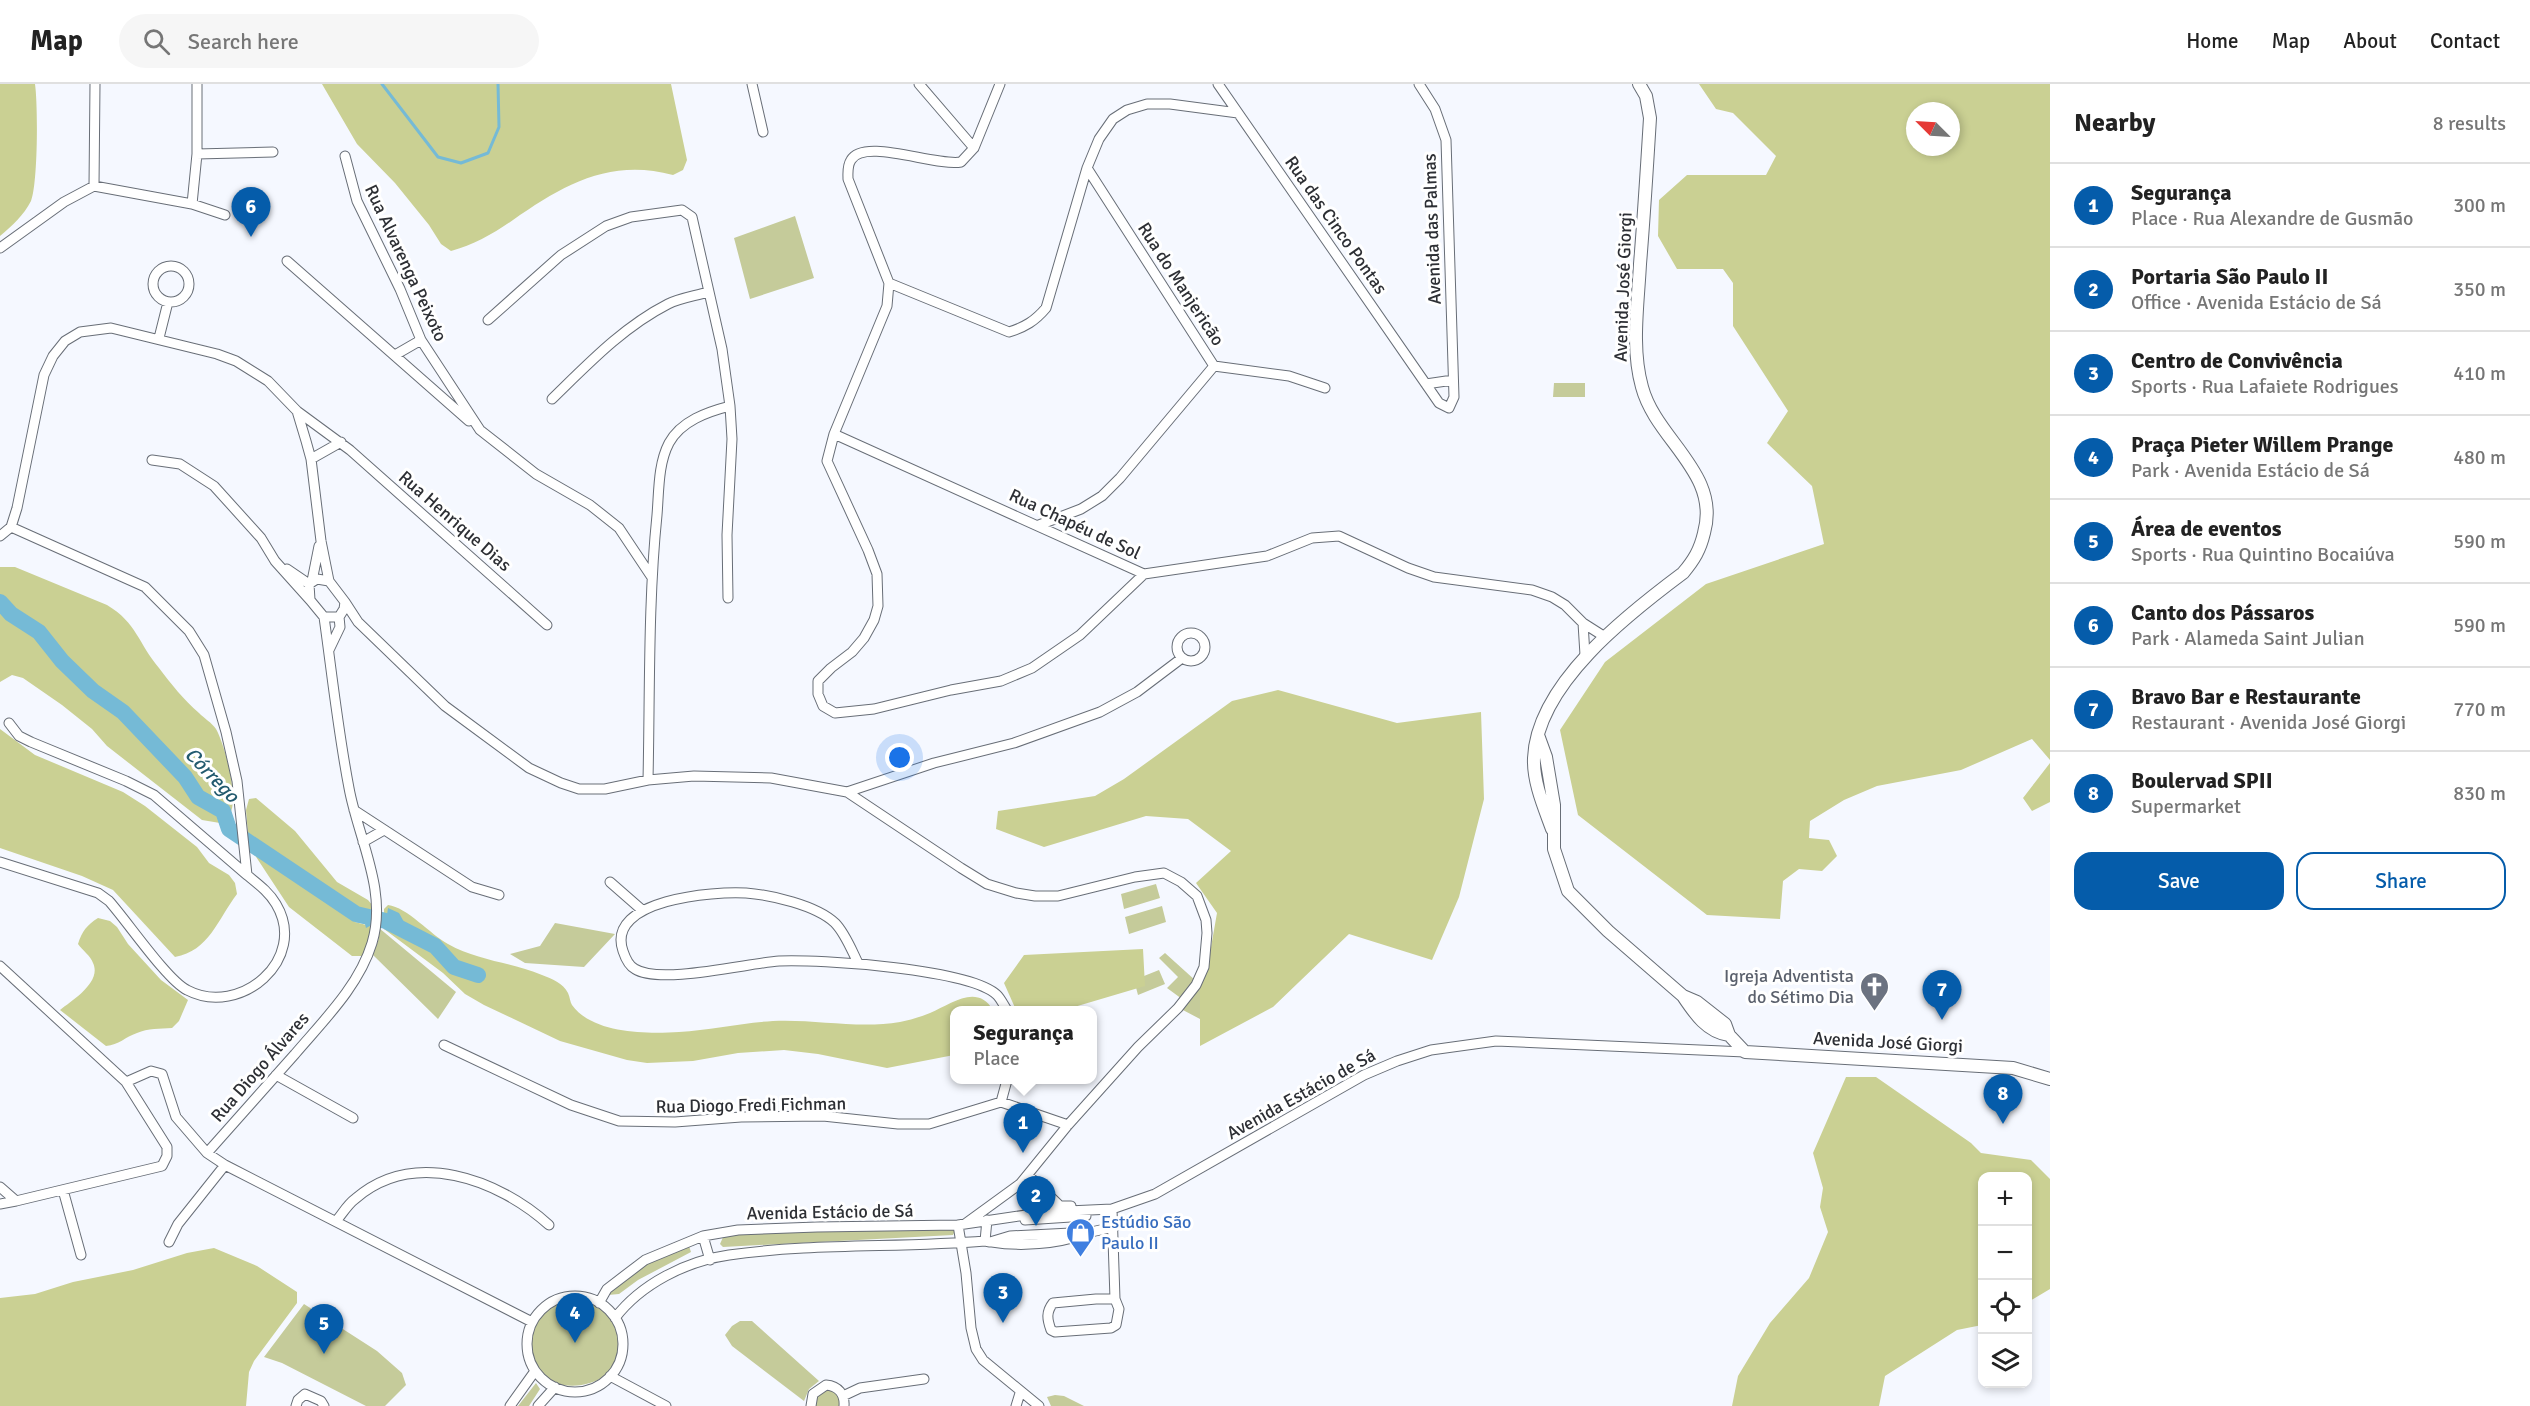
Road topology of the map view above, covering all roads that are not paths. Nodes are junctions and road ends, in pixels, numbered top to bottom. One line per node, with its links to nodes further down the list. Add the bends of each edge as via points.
1 (95, 84): 16 (street)
2 (196, 84): 13 (street)
3 (752, 84): 10 (street)
4 (919, 84): 11 (street)
5 (1000, 84): 11 (street)
6 (1218, 84): 9 (street, Rua das Cinco Pontas)
7 (1419, 84): 31 (street, Avenida das Palmas, via 1435,109 1446,140)
8 (1639, 84): 61 (street, Avenida José Giorgi, via 1650,118 1636,320 1637,367 1652,413 1699,479 1708,508 1694,560)
9 (1238, 113): 15 (street, via 1170,104 1147,104 1127,110 1113,119 1099,139); 32 (street, Rua das Cinco Pontas)
10 (763, 132)
11 (974, 148): 21 (street, via 961,162 952,164 872,150 854,156 849,162 848,179)
12 (273, 152): 13 (street)
13 (197, 154): 17 (street)
14 (345, 156): 26 (street, Rua Alvarenga Peixoto, via 357,201)
15 (1087, 168): 21 (street, via 1046,308 1023,328 1009,332); 28 (street, Rua do Manjericão)
16 (94, 186): 17 (street); 19 (street, via 64,202)
17 (192, 204): 18 (street)
18 (225, 215)
19 (0, 248)
20 (287, 261): 27 (street)
21 (889, 283): 39 (street, via 887,306)
22 (708, 292): 24 (street, via 692,217 682,210 631,217 606,226 561,255); 34 (street, via 670,303 639,322 603,348); 35 (street)
23 (168, 302): 23 (street, via 183,298 190,285 184,271 175,266 160,270 153,283 156,293); 25 (street)
24 (488, 320)
25 (159, 338): 36 (street, via 236,361 268,381); 45 (street, via 111,328 94,329 65,341 53,356 44,375)
26 (421, 340): 27 (street); 29 (street, Rua Alvarenga Peixoto)
27 (395, 355): 30 (street)
28 (1214, 366): 33 (street, via 1289,376); 44 (street, Rua do Manjericão, via 1102,496 1081,509)
29 (441, 370): 30 (street); 38 (street, Rua Alvarenga Peixoto)
30 (424, 380): 38 (street)
31 (1453, 380): 32 (street); 32 (street, Avenida das Palmas, via 1454,397 1449,408 1438,403)
32 (1426, 384)
33 (1325, 388)
34 (552, 399)
35 (730, 405): 50 (street, via 708,412 679,429 669,443 662,461); 53 (street)
36 (297, 411): 37 (street, Rua Henrique Dias); 40 (street)
37 (320, 428): 40 (street); 41 (street, Rua Henrique Dias)
38 (480, 430): 50 (street, Rua Alvarenga Peixoto, via 522,464 590,505 619,528)
39 (834, 434): 44 (street, Rua Chapéu de Sol); 49 (street, via 827,461 877,574 878,606 864,638 818,681 823,705 835,713 874,709 1001,681 1032,668 1080,635)
40 (306, 441): 42 (street)
41 (341, 442): 42 (street); 60 (street, Rua Henrique Dias)
42 (311, 459): 47 (street)
43 (152, 460): 48 (street, via 180,464 214,486 261,538)
44 (1039, 525): 49 (street, Rua Chapéu de Sol)
45 (11, 526): 46 (street); 72 (street, via 145,587 189,631 204,655 226,732 237,781)
46 (0, 536)
47 (321, 541): 51 (street); 52 (street)
48 (275, 561): 52 (street); 54 (street)
49 (1144, 574): 59 (street, Rua Chapéu de Sol, via 1267,556 1312,538 1339,536 1434,577 1532,590 1565,605)
50 (651, 576): 66 (street)
51 (329, 580): 52 (street); 55 (street)
52 (310, 583): 54 (street)
53 (728, 598)
54 (310, 600): 57 (street)
55 (345, 602): 56 (street); 58 (street)
56 (339, 616): 57 (street); 58 (street); 62 (street, Rua Diogo Álvares, via 340,627)
57 (324, 617): 62 (street, Rua Diogo Álvares)
58 (358, 622): 66 (street, via 445,706 529,768 579,789 605,789)
59 (1583, 622): 61 (street, Rua Chapéu de Sol); 63 (street)
60 (547, 625)
61 (1605, 637): 63 (street, Avenida José Giorgi)
62 (329, 650): 68 (street, Rua Diogo Álvares)
63 (1585, 655): 80 (street, Avenida José Giorgi, via 1552,703 1538,734 1554,805 1552,829 1558,867 1568,891 1608,931 1683,996 1709,1028 1730,1035)
64 (1182, 658): 67 (street, via 1137,692 1100,712 1014,744 934,763)
65 (9, 723): 72 (street, via 19,736 154,795)
66 (648, 780): 67 (street, via 771,777)
67 (847, 792): 87 (street, via 987,884 1035,896 1058,896 1164,873 1197,896 1207,933 1204,967 1196,985)
68 (354, 810): 69 (street); 70 (street, Rua Diogo Álvares)
69 (384, 830): 70 (street); 74 (street, via 472,887)
70 (363, 843): 81 (street, Rua Diogo Álvares, via 373,878 376,910 372,944 355,981)
71 (0, 862): 72 (street, via 99,893 186,990 215,998 249,991 264,981 282,951 285,937 277,905)
72 (247, 875)
73 (610, 882): 75 (street)
74 (499, 895)
75 (642, 910): 76 (street, via 685,896 745,893 778,898 813,910 836,924); 76 (street, via 627,923 621,947 635,970 651,974 701,973 778,961)
76 (858, 963): 78 (street, via 971,982 998,995)
77 (0, 966): 83 (street)
78 (1004, 1006)
79 (444, 1045): 85 (street, Rua Diogo Fredi Fichman, via 571,1105 619,1121 823,1116 929,1124)
80 (1745, 1052): 82 (street, Avenida José Giorgi, via 2013,1068); 98 (street, Avenida Estácio de Sá, via 1496,1041 1431,1050 1364,1075 1155,1194)
81 (276, 1075): 86 (street); 88 (street, Rua Diogo Álvares)
82 (2050, 1079)
83 (126, 1082): 88 (street, via 151,1071 162,1074 176,1117); 93 (street, via 166,1147 165,1161 154,1169)
84 (1006, 1084): 85 (street)
85 (1001, 1102): 87 (street)
86 (353, 1118)
87 (1068, 1125): 90 (street)
88 (207, 1153): 89 (street)
89 (225, 1165): 100 (street); 106 (street, via 178,1224)
90 (1028, 1175): 91 (street); 96 (street)
91 (1020, 1184): 97 (street); 102 (street)
92 (0, 1187): 94 (street)
93 (63, 1190): 94 (street); 108 (street)
94 (16, 1201): 95 (street)
95 (0, 1204)
96 (1060, 1206): 97 (street, Avenida Estácio de Sá); 98 (street, Avenida Estácio de Sá)
97 (1049, 1207): 99 (street, Avenida Estácio de Sá, via 1010,1211)
98 (1106, 1210): 99 (street, Avenida Estácio de Sá, via 1074,1218); 103 (street)
99 (989, 1219): 102 (street, Avenida Estácio de Sá); 105 (street)
100 (337, 1220): 101 (street, via 354,1199 379,1184 402,1175 434,1171 487,1185 530,1208); 113 (street)
101 (549, 1225)
102 (962, 1225): 104 (street, Avenida Estácio de Sá, via 806,1227); 107 (street)
103 (1114, 1227): 105 (street, Avenida Estácio de Sá, via 1095,1231 1063,1227 1022,1231); 110 (street)
104 (703, 1236): 109 (street); 111 (street, Avenida Estácio de Sá, via 645,1260 607,1289)
105 (987, 1241): 107 (street, Avenida Estácio de Sá)
106 (169, 1242)
107 (959, 1242): 109 (street, Avenida Estácio de Sá, via 806,1249); 118 (street, via 976,1349)
108 (81, 1255)
109 (710, 1260): 112 (street, Avenida Estácio de Sá, via 664,1276 626,1303)
110 (1115, 1299): 110 (street, via 1053,1303 1048,1308 1048,1322 1055,1332 1111,1328 1118,1321)
111 (599, 1302): 112 (street); 113 (street, via 582,1297 562,1298 544,1308)
112 (615, 1318): 115 (street, via 622,1335 622,1350)
113 (532, 1322): 114 (street, via 527,1350)
114 (535, 1371): 117 (street); 122 (street)
115 (610, 1376): 117 (street, via 583,1391); 124 (street)
116 (924, 1379): 119 (street, via 860,1388)
117 (555, 1387): 123 (street)
118 (1020, 1392): 126 (street); 127 (street)
119 (844, 1403): 125 (street, via 835,1387 826,1385 813,1394)
120 (296, 1406): 121 (street, via 305,1394)
121 (324, 1406)
122 (510, 1406)
123 (538, 1406)
124 (666, 1406)
125 (811, 1406)
126 (1016, 1406)
127 (1039, 1406)

